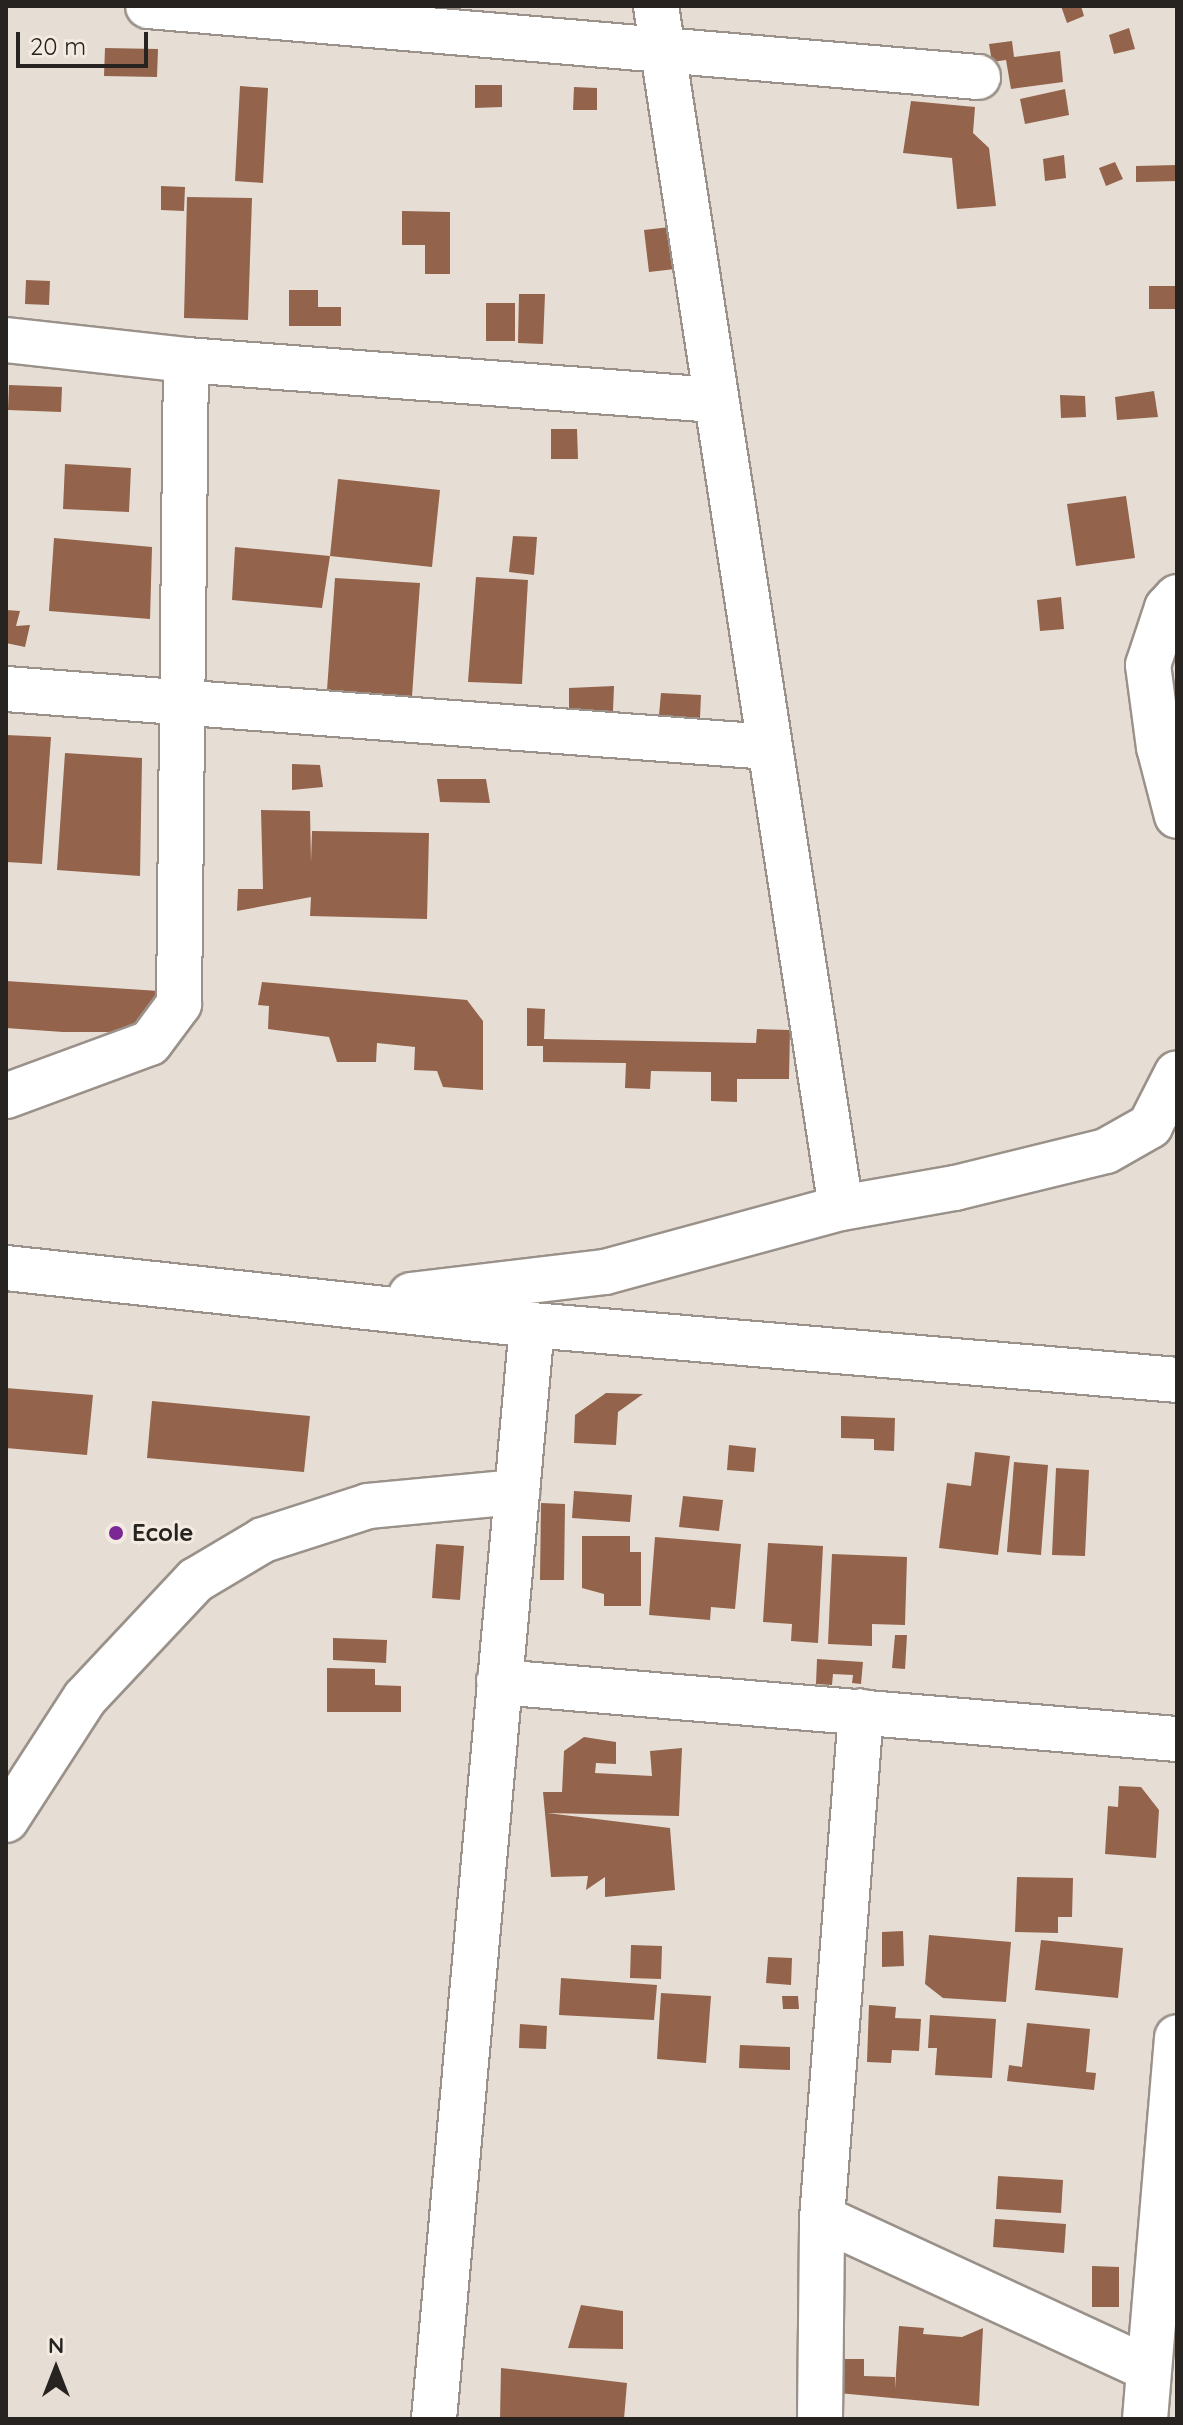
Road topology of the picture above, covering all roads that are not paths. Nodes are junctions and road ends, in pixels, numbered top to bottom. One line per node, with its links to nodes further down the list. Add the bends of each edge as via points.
1 (148, 6): 2 (street)
2 (317, 13): 3 (street)
3 (659, 27): 4 (street); 7 (street)
4 (978, 77)
5 (6, 340): 6 (street)
6 (186, 360): 7 (street); 10 (street)
7 (714, 400): 11 (street)
8 (1177, 597): 12 (street, via 1167,608 1148,665 1159,747)
9 (6, 689): 10 (street)
10 (183, 703): 11 (street); 14 (street, via 179,1004 150,1043)
11 (768, 747): 15 (street)
12 (1177, 816)
13 (1177, 1073): 15 (street, via 1150,1126 1106,1151 955,1188)
14 (6, 1096)
15 (841, 1208): 17 (street, via 605,1272)
16 (6, 1268): 17 (street)
17 (333, 1304): 18 (street)
18 (532, 1325): 19 (street); 20 (street)
19 (1177, 1380)
20 (517, 1492): 21 (street); 24 (street, via 368,1506 263,1540 196,1580 85,1698)
21 (499, 1682): 22 (street); 29 (street)
22 (861, 1712): 23 (street); 27 (street)
23 (1177, 1739)
24 (6, 1820)
25 (1177, 2037): 26 (street)
26 (1175, 2085): 28 (street)
27 (822, 2218): 28 (street); 30 (street)
28 (1149, 2369): 31 (street)
29 (434, 2419)
30 (820, 2419)
31 (1145, 2419)

